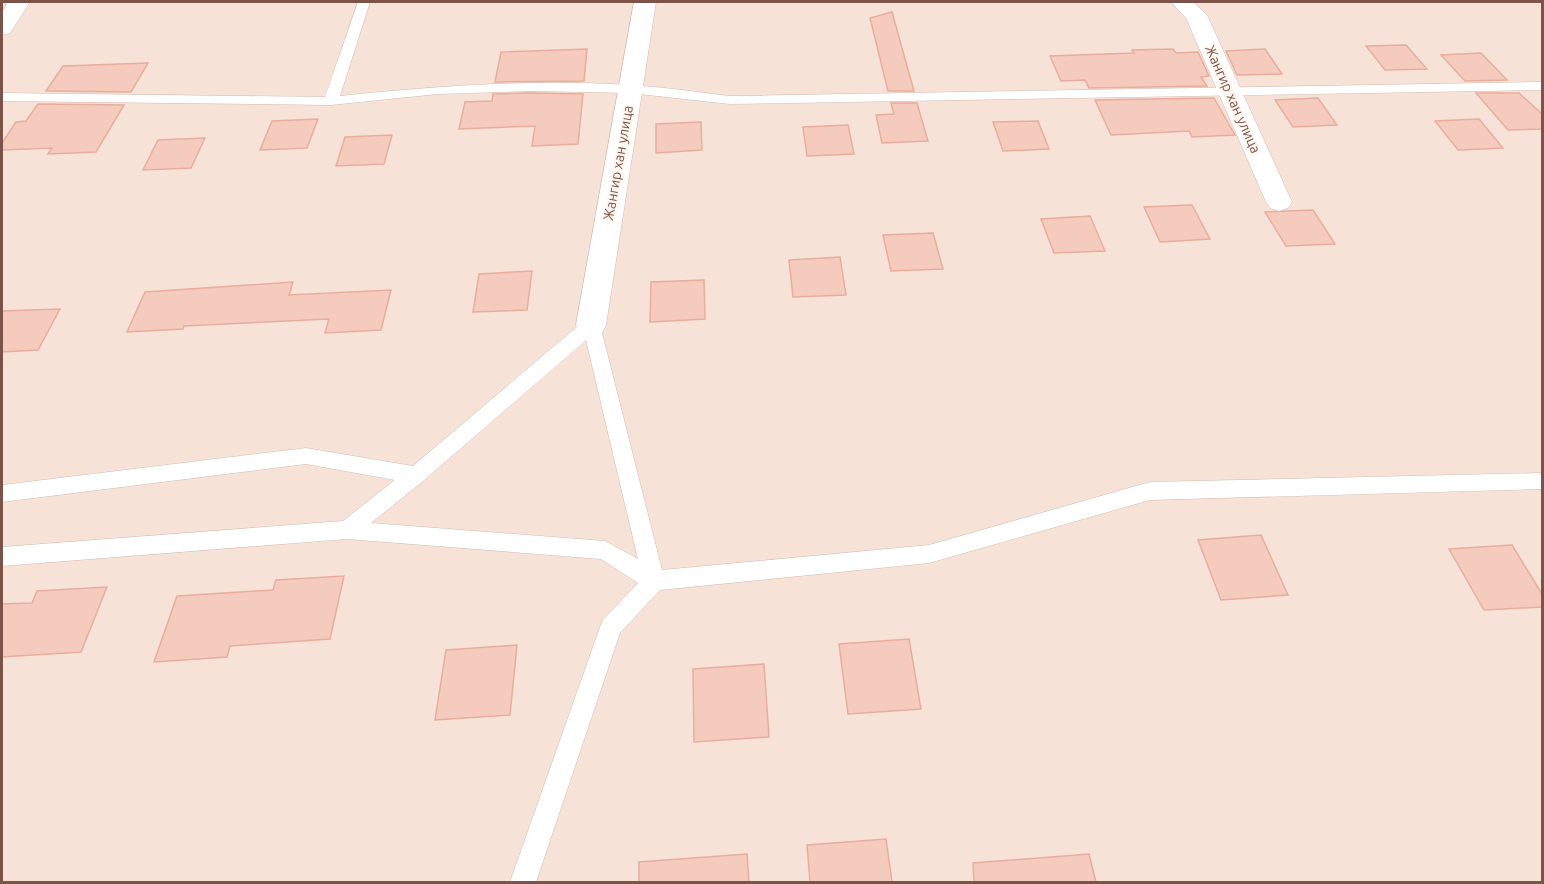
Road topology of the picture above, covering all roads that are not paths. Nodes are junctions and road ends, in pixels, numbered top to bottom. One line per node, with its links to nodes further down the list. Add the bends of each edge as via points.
1 (19, 2): 5 (street)
2 (364, 2): 10 (lane)
3 (645, 2): 7 (street, Жангир хан улица)
4 (1181, 2): 8 (street, Жангир хан улица, via 1196,15)
5 (2, 28)
6 (1542, 86): 8 (lane)
7 (630, 89): 8 (lane, via 730,100); 10 (lane, via 438,90); 12 (street, Жангир хан улица)
8 (1229, 90): 11 (street, Жангир хан улица)
9 (2, 97): 10 (lane)
10 (331, 101)
11 (1279, 202)
12 (591, 325): 13 (lane); 18 (lane)
13 (416, 475): 15 (lane, via 306,456); 16 (lane)
14 (1542, 481): 18 (lane, via 1150,491 929,554)
15 (2, 493)
16 (348, 530): 17 (lane); 18 (lane, via 605,550)
17 (2, 557)
18 (654, 582): 19 (lane, via 611,627)
19 (522, 882)

